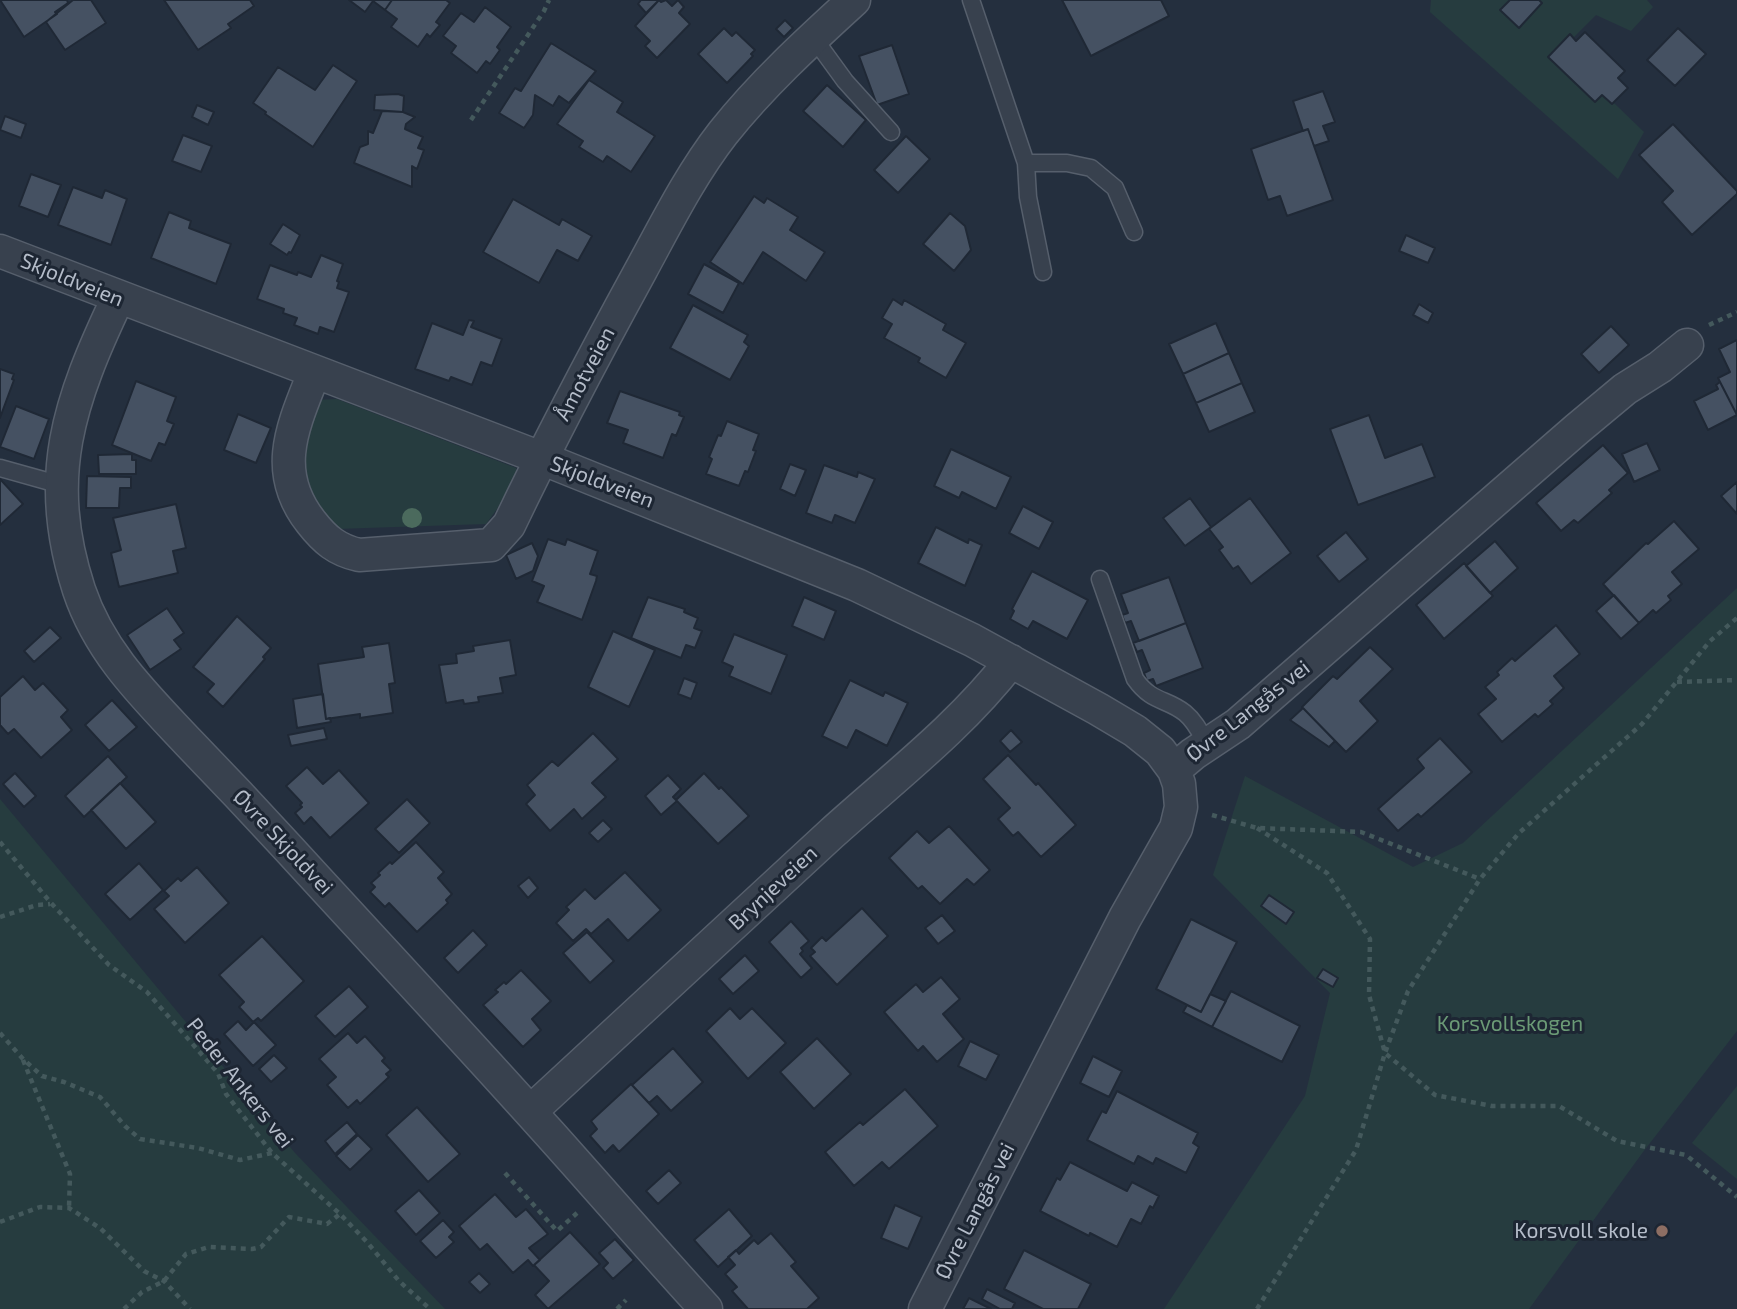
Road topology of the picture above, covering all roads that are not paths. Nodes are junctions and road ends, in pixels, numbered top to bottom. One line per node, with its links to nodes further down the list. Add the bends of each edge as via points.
1 (854, 0): 3 (street, Åmotveien)
2 (971, 0): 5 (lane)
3 (813, 37): 4 (lane); 12 (street, Åmotveien, via 750,100 699,169)
4 (891, 132)
5 (1026, 163): 6 (lane, via 1091,168 1115,188); 8 (lane)
6 (1134, 232)
7 (0, 251): 9 (street, Skjoldveien)
8 (1043, 272)
9 (118, 298): 11 (street, Skjoldveien); 14 (street, Øvre Skjoldvei, via 91,356 73,411)
10 (1687, 345): 17 (street, Øvre Langås vei, via 1577,429)
11 (314, 373): 12 (street, Skjoldveien); 12 (street, Åmotveien, via 293,426 288,473 305,514 324,539 343,551 359,555 491,545 509,525)
12 (541, 458): 16 (street, Skjoldveien, via 857,585)
13 (0, 468): 14 (lane)
14 (61, 485): 19 (street, Øvre Skjoldvei, via 63,524 78,586 112,656)
15 (1100, 579): 17 (lane, via 1135,679 1156,700 1186,714)
16 (1011, 661): 18 (street, Skjoldveien, via 1135,731 1160,751); 19 (street, Brynjeveien, via 965,715)
17 (1207, 746): 18 (street, Øvre Langås vei)
18 (1174, 770): 21 (street, Øvre Langås vei, via 1181,807 1176,828 1125,918)
19 (530, 1112): 20 (street, Øvre Skjoldvei)
20 (706, 1309)
21 (925, 1309)

